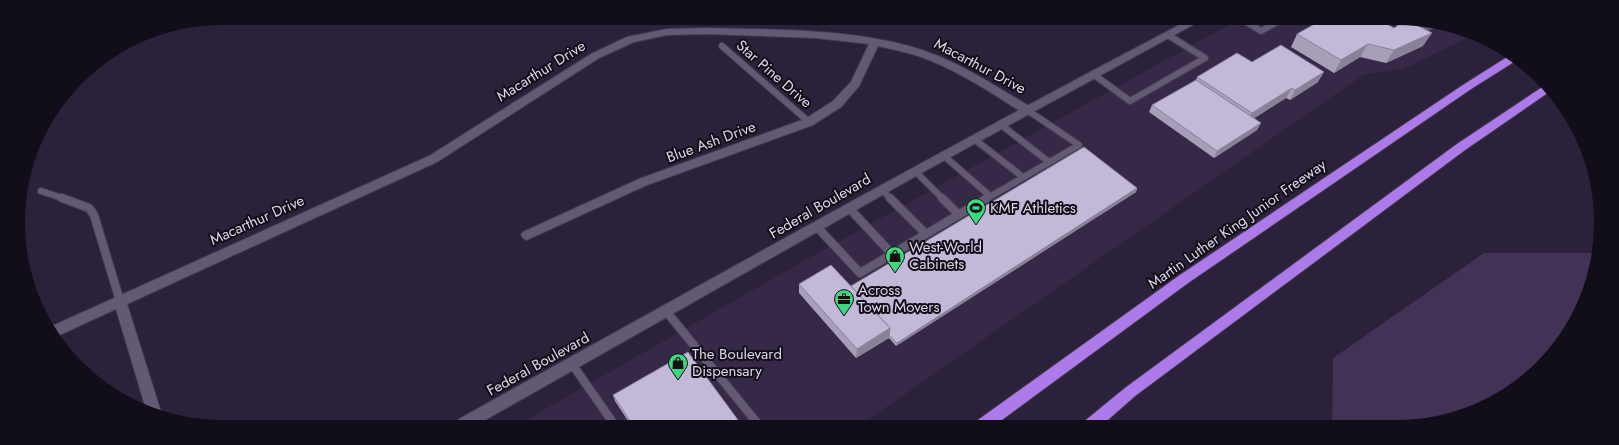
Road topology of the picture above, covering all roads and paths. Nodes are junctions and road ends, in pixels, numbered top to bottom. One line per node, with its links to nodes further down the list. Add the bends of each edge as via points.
1 (1187, 25): 6 (street, Federal Boulevard)
2 (1252, 25): 3 (lane, via 1261,31)
3 (1272, 25)
4 (1405, 25): 5 (lane, via 1417,32)
5 (1427, 28)
6 (1168, 35): 10 (street, Federal Boulevard); 10 (lane, via 1205,58 1130,101)
7 (875, 42): 12 (street, Macarthur Drive, via 934,58 970,76); 13 (street, Blue Ash Drive, via 855,84 837,104); 29 (street, Macarthur Drive, via 816,35 706,31 667,32 631,39 595,56 433,159)
8 (722, 46): 13 (lane, Star Pine Drive)
9 (1509, 60): 37 (highway, Martin Luther King Junior Freeway, via 1184,279)
10 (1093, 74): 12 (street, Federal Boulevard)
11 (1544, 91): 38 (highway, via 1448,157 1130,392)
12 (1026, 110): 14 (street, Federal Boulevard); 17 (lane, via 1078,145)
13 (809, 122): 27 (street, Blue Ash Drive, via 643,182)
14 (1000, 124): 15 (street, Federal Boulevard); 17 (lane)
15 (974, 139): 16 (street, Federal Boulevard); 19 (lane)
16 (943, 155): 18 (street, Federal Boulevard); 22 (lane)
17 (1049, 162): 19 (lane)
18 (914, 171): 20 (street, Federal Boulevard); 24 (lane)
19 (1022, 178): 22 (lane)
20 (882, 190): 23 (street, Federal Boulevard); 26 (lane)
21 (41, 191): 29 (lane, via 89,208 94,215)
22 (990, 196): 24 (lane)
23 (849, 208): 25 (street, Federal Boulevard); 28 (lane)
24 (959, 215): 26 (lane)
25 (817, 227): 28 (lane, via 860,273); 30 (street, Federal Boulevard)
26 (926, 234): 28 (lane)
27 (527, 235)
28 (892, 254)
29 (120, 301): 31 (street, Macarthur Drive); 33 (street)
30 (666, 311): 32 (street, Federal Boulevard); 36 (lane)
31 (57, 330)
32 (572, 364): 34 (street, Federal Boulevard); 35 (lane)
33 (153, 407)
34 (471, 420)
35 (611, 420)
36 (755, 420)
37 (989, 420)
38 (1097, 420)

